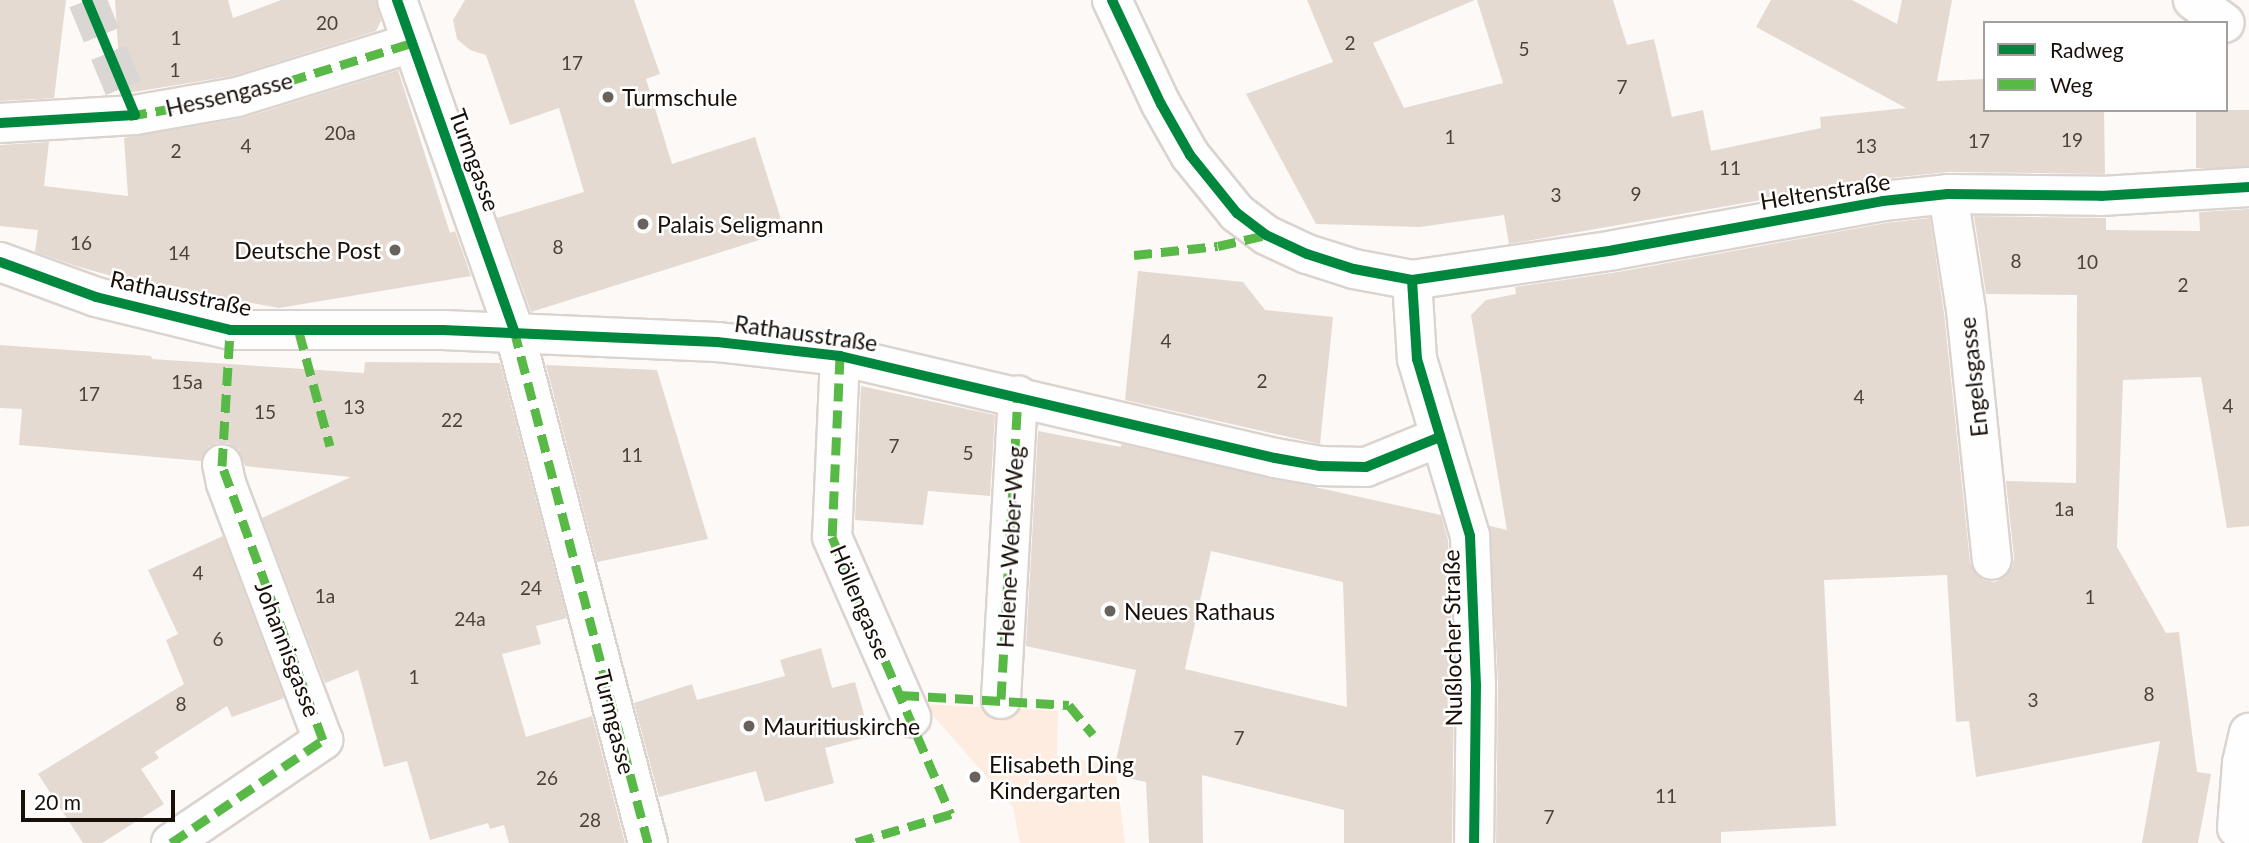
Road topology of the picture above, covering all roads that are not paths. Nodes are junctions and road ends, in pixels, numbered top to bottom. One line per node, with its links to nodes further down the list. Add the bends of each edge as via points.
1 (397, 0): 7 (street, Turmgasse)
2 (1112, 0): 12 (street, Heltenstraße, via 1190,155 1237,213 1266,235 1307,254 1354,270)
3 (2193, 0): 4 (street)
4 (2222, 21)
5 (2228, 25): 6 (street)
6 (2249, 41)
7 (411, 43): 8 (street, Hessengasse, via 237,97); 13 (street, Turmgasse)
8 (0, 123)
9 (2249, 187): 10 (street, Heltenstraße, via 2101,196)
10 (1948, 194): 12 (street, Heltenstraße, via 1826,210 1614,250); 18 (street, Engelsgasse, via 1966,310)
11 (0, 262): 13 (street, Rathausstraße, via 96,297 230,330)
12 (1412, 280): 16 (street, via 1417,359)
13 (515, 334): 14 (street, Rathausstraße, via 716,342); 24 (street, Turmgasse)
14 (840, 356): 15 (street, Rathausstraße); 20 (street, Höllengasse, via 832,537)
15 (1018, 396): 16 (street, Rathausstraße, via 1320,466 1366,467); 19 (street, Helene-Weber-Weg)
16 (1440, 437): 25 (street, Nußlocher Straße, via 1470,536 1476,685)
17 (222, 464): 23 (street, Johannisgasse, via 323,740)
18 (1992, 560)
19 (1001, 699)
20 (911, 717)
21 (2249, 733): 22 (street)
22 (2237, 828)
23 (171, 843)
24 (648, 843)
25 (1474, 843)

